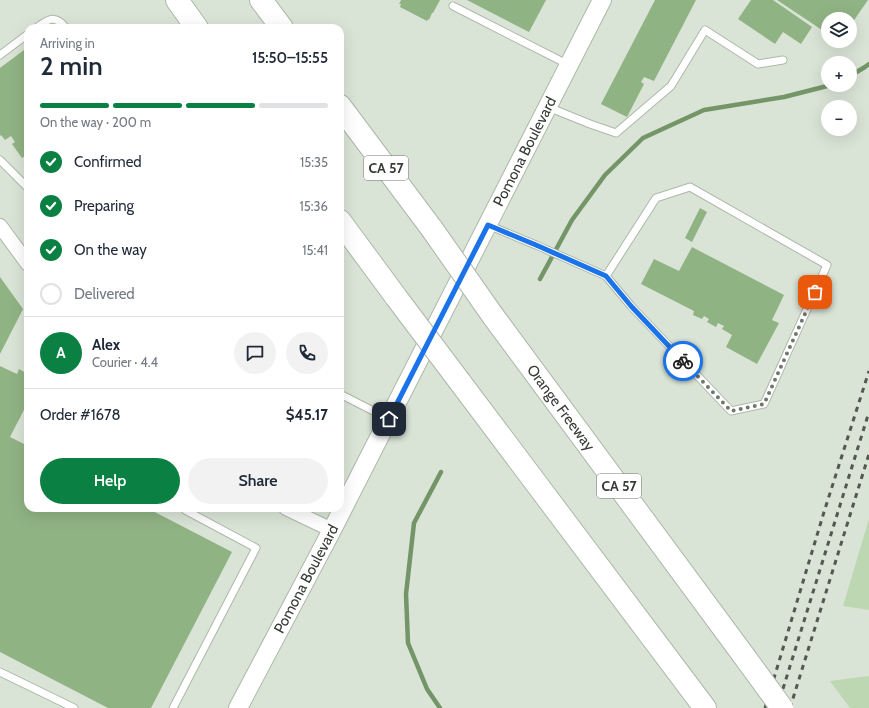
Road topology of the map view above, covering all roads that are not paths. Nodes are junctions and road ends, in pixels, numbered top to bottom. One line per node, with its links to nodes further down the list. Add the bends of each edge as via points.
1 (177, 0): 7 (highway)
2 (261, 0): 8 (highway)
3 (602, 0): 12 (street, Pomona Boulevard)
4 (453, 6): 12 (lane)
5 (41, 24): 6 (lane, via 46,20 56,19)
6 (63, 24)
7 (194, 24)
8 (279, 24)
9 (24, 37): 10 (lane)
10 (0, 55)
11 (783, 60): 13 (lane, via 758,64 705,30 671,86 616,133)
12 (569, 65): 13 (street, Pomona Boulevard)
13 (548, 107): 17 (street, Pomona Boulevard)
14 (344, 111): 34 (highway, Orange Freeway / CA 57, bridge)
15 (0, 160): 16 (lane)
16 (24, 184)
17 (488, 225): 21 (lane); 23 (street, Pomona Boulevard)
18 (0, 226): 20 (street)
19 (344, 226): 33 (highway, bridge)
20 (24, 259)
21 (606, 276): 21 (lane, via 656,198 690,187 827,264 764,404 731,411 631,306)
22 (344, 396): 23 (lane)
23 (389, 419): 24 (street, Pomona Boulevard)
24 (344, 507)
25 (190, 512): 31 (lane, via 256,548)
26 (294, 512): 28 (street)
27 (341, 512): 28 (street, Pomona Boulevard)
28 (332, 530): 32 (street, Pomona Boulevard)
29 (0, 672): 30 (lane)
30 (74, 708)
31 (173, 708)
32 (238, 708)
33 (705, 708)
34 (782, 708)

